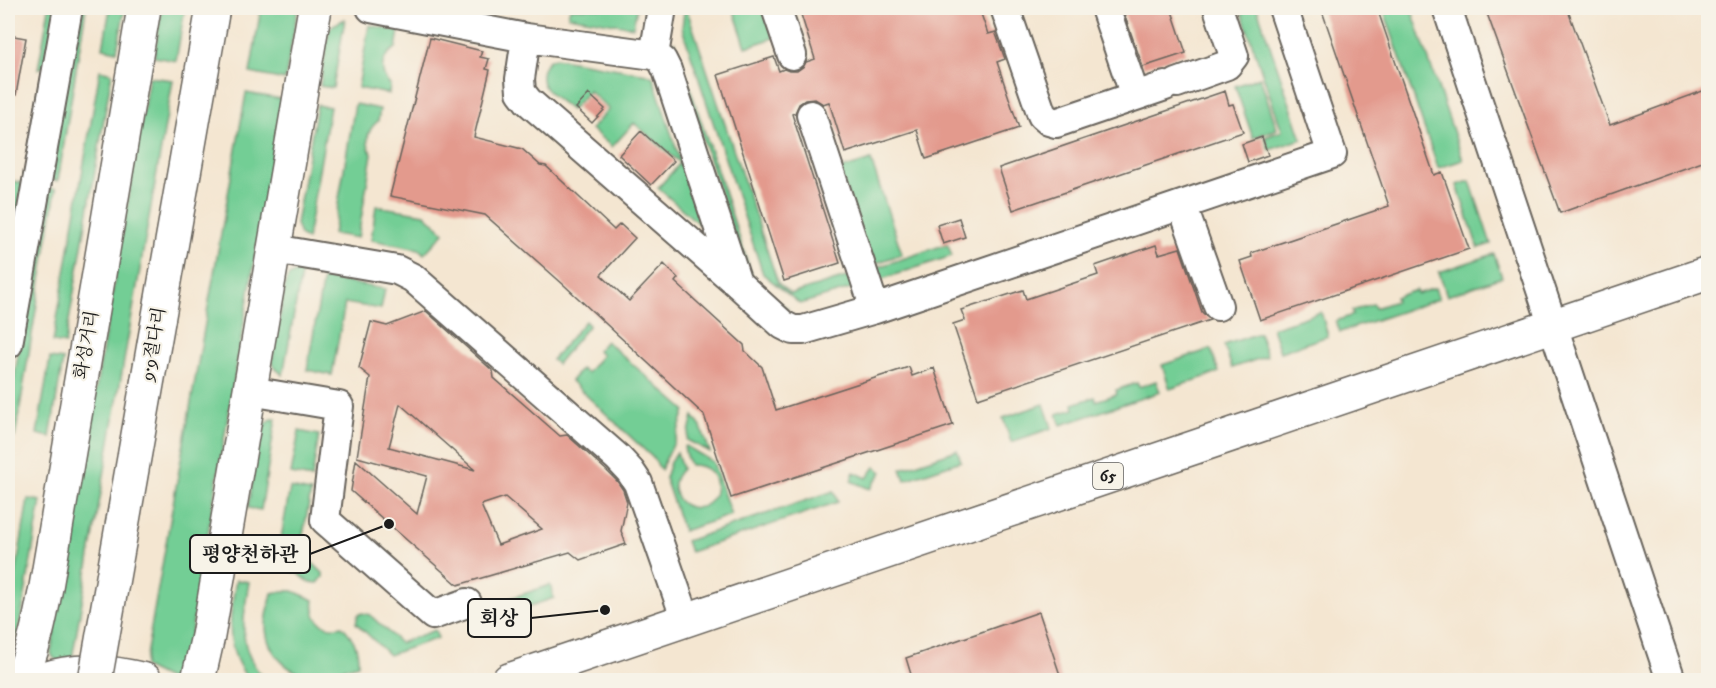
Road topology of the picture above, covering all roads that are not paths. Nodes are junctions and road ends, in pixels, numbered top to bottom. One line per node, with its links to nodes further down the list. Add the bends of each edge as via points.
1 (68, 8): 26 (street)
2 (144, 8): 31 (main road, 화성거리, via 38,632)
3 (213, 8): 33 (main road, 9·9절다리, bridge)
4 (235, 8): 34 (main road, 9·9절다리)
5 (315, 8): 20 (main road)
6 (371, 8): 14 (street)
7 (662, 8): 15 (street)
8 (776, 8): 16 (street)
9 (1005, 8): 17 (street, via 1042,115 1049,121 1056,123)
10 (1105, 8): 17 (street)
11 (1218, 8): 17 (street, via 1233,60 1227,66)
12 (1283, 8): 19 (street, via 1332,153)
13 (1447, 8): 25 (street)
14 (526, 38): 15 (street); 22 (street, via 520,80 521,92 528,101)
15 (654, 55): 22 (street, via 667,70)
16 (792, 56)
17 (1135, 96)
18 (811, 115): 24 (street)
19 (1182, 205): 23 (street); 24 (street)
20 (274, 249): 27 (main road); 29 (street, via 406,273 618,458 638,483)
21 (1708, 273): 25 (main road, 65)
22 (737, 283): 24 (street, via 793,330)
23 (1218, 306)
24 (875, 309)
25 (1552, 325): 29 (main road, 65); 38 (street)
26 (8, 344)
27 (250, 391): 28 (street, via 339,406 325,520 433,615); 36 (main road)
28 (467, 603)
29 (686, 620): 30 (main road, 65)
30 (557, 673): 37 (main road, 65)
31 (21, 681)
32 (41, 681): 35 (main road, via 71,672 98,671)
33 (96, 681)
34 (118, 681)
35 (145, 681)
36 (198, 681)
37 (509, 681)
38 (1671, 681)

